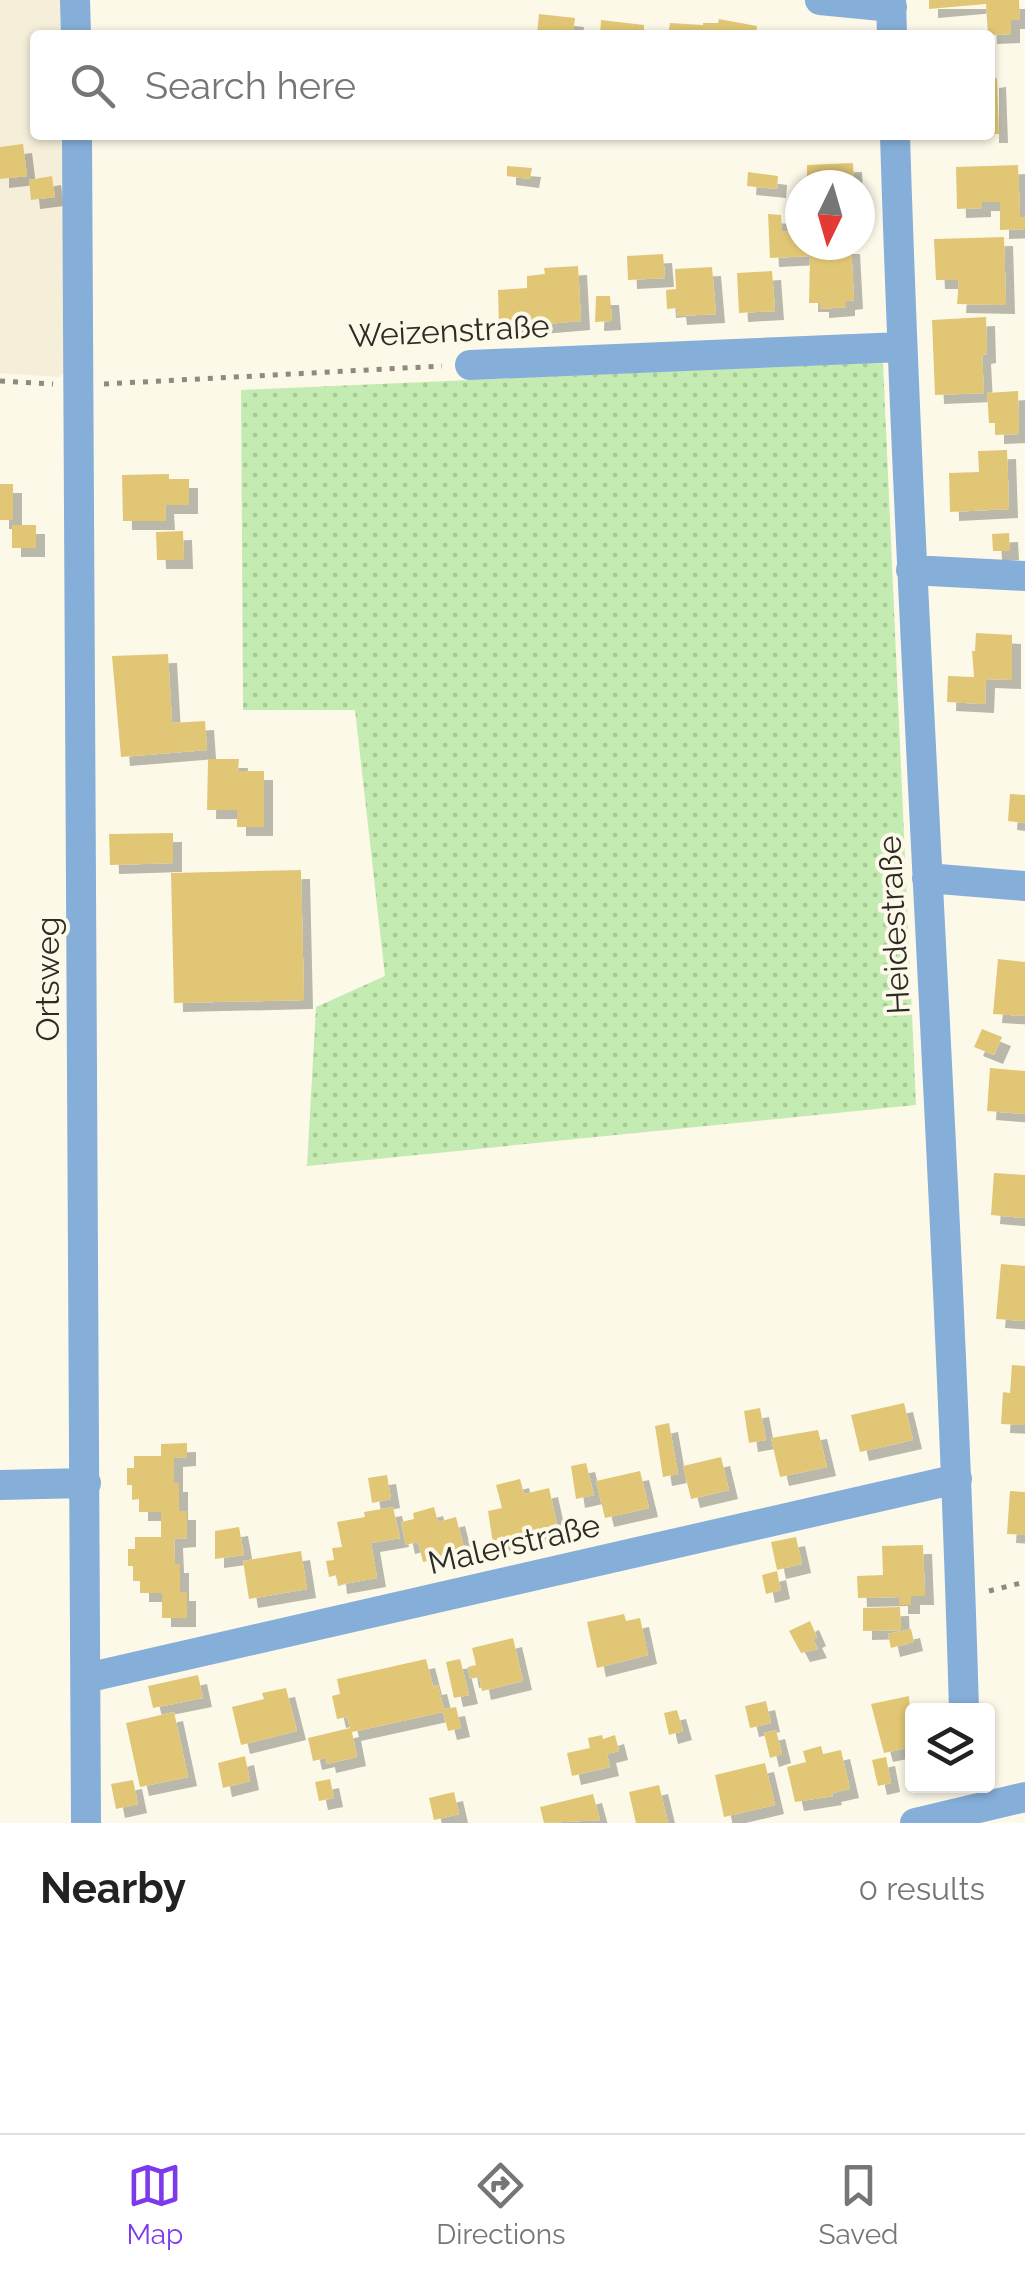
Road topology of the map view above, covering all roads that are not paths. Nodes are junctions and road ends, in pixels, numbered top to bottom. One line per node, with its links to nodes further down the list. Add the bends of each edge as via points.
1 (76, 0): 4 (street)
2 (820, 0): 3 (street)
3 (892, 14)
4 (76, 30)
5 (77, 140): 14 (street, Ortsweg)
6 (895, 140): 7 (street, Heidestraße)
7 (902, 346): 8 (street, Weizenstraße); 9 (street, Heidestraße)
8 (470, 364)
9 (912, 570): 10 (street); 11 (street, Heidestraße)
10 (1025, 576)
11 (927, 878): 12 (street); 13 (street, Heidestraße)
12 (1025, 886)
13 (957, 1479): 16 (street, Malerstraße); 17 (street, Heidestraße)
14 (86, 1483): 15 (street); 16 (street, Ortsweg)
15 (0, 1484)
16 (86, 1678): 20 (street, Ortsweg)
17 (964, 1703)
18 (1025, 1797): 19 (street)
19 (966, 1806): 21 (street)
20 (86, 1823)
21 (915, 1823)

